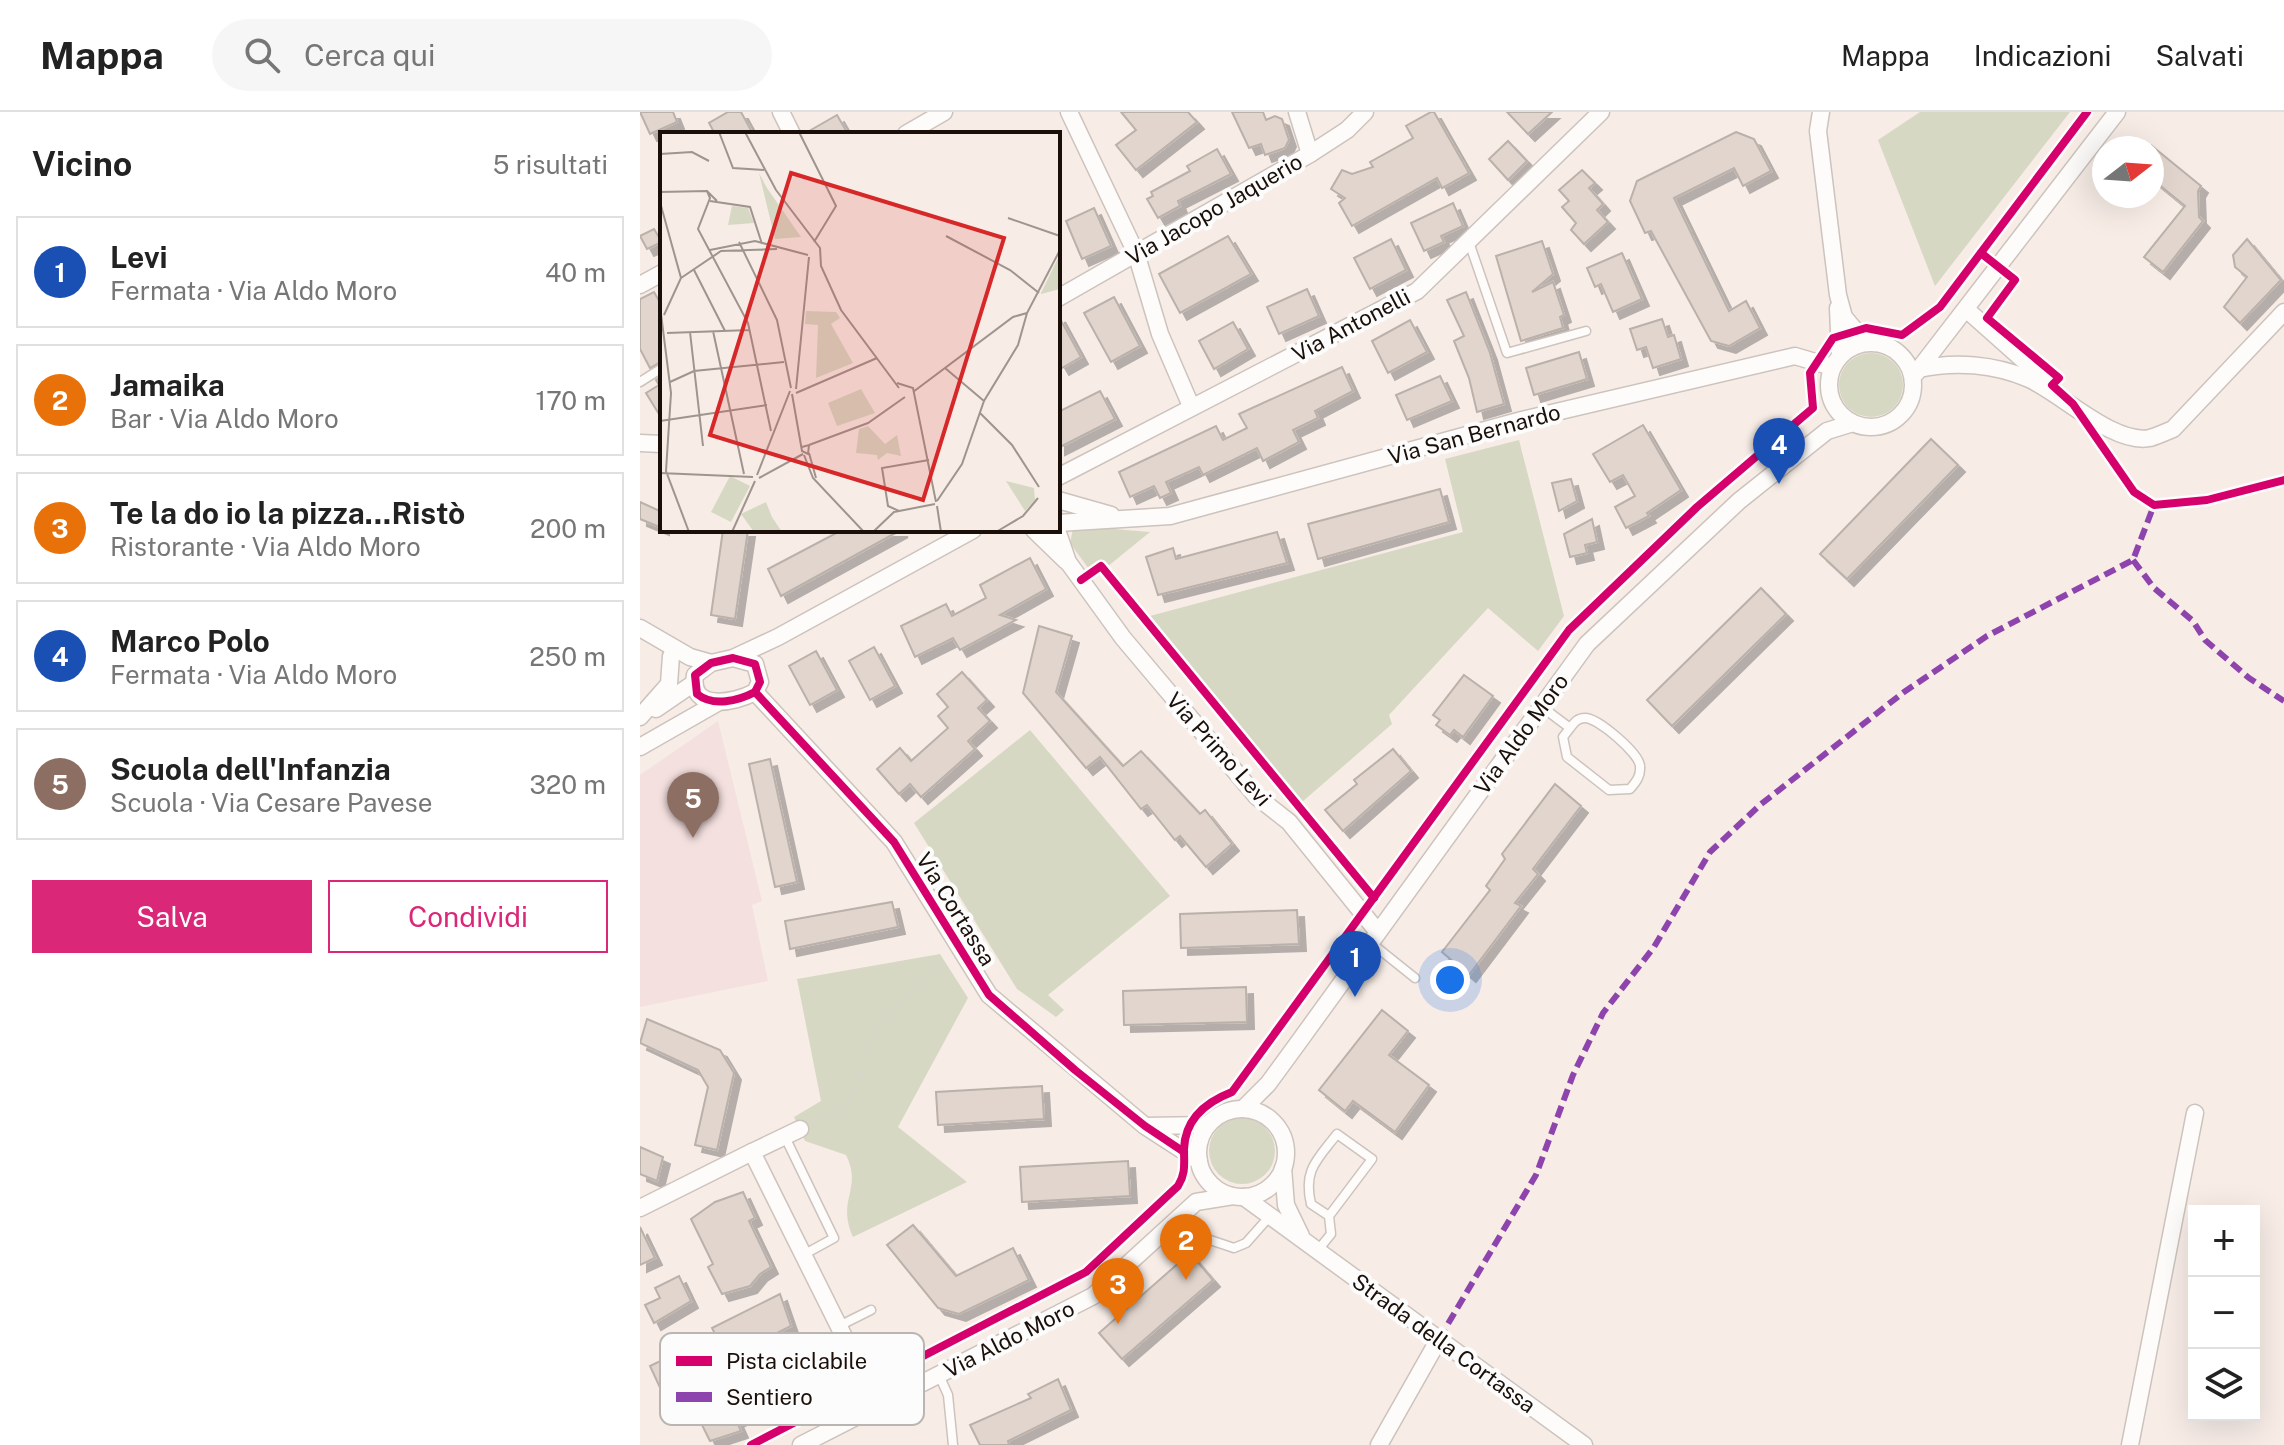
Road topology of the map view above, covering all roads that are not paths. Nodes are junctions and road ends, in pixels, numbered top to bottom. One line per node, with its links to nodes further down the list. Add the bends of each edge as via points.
1 (781, 112): 10 (street)
2 (944, 112): 11 (street)
3 (1069, 112): 15 (street)
4 (1297, 112): 12 (street)
5 (1365, 112): 12 (street, Via Jacopo Jaquerio)
6 (1601, 112): 14 (street, Via Antonelli)
7 (1806, 112): 13 (street)
8 (1821, 112): 13 (street)
9 (2117, 112): 20 (street)
10 (791, 132)
11 (909, 132)
12 (1310, 154): 15 (street, Via Jacopo Jaquerio)
13 (1823, 169): 18 (street)
14 (1469, 242): 22 (lane, via 1507,353); 31 (street, Via Antonelli, via 1417,291)
15 (1136, 253): 19 (street, Via Jacopo Jaquerio); 31 (street, via 1160,334)
16 (660, 274): 17 (street)
17 (640, 285)
18 (1838, 295): 23 (street, via 1844,317); 26 (street)
19 (1060, 297)
20 (1967, 310): 24 (street); 30 (street)
21 (2284, 312): 30 (street, via 2173,429 2148,439 2121,436)
22 (1586, 331)
23 (1865, 342): 25 (street); 26 (street)
24 (1934, 346): 25 (street); 28 (street)
25 (1900, 354): 28 (street)
26 (1836, 361): 32 (street, via 1829,393); 39 (street, Via San Bernardo, via 1795,356 1522,420 1170,516)
27 (660, 369): 29 (lane)
28 (1916, 373): 30 (street, via 1954,364 1991,367 2029,379); 33 (street, via 1909,403 1891,422 1879,427)
29 (640, 382)
30 (2073, 404)
31 (1191, 406): 37 (street, Via Antonelli)
32 (1834, 406): 33 (street); 34 (street)
33 (1853, 423): 34 (street, Via Aldo Moro)
34 (1827, 431): 54 (street, Via Aldo Moro, via 1739,501 1587,644)
35 (640, 443): 36 (street)
36 (660, 444)
37 (1060, 476)
38 (1060, 501): 39 (street, Via San Bernardo)
39 (1116, 518): 40 (street, Via San Bernardo)
40 (1060, 522)
41 (968, 532): 46 (street)
42 (1037, 532): 44 (street, Via Primo Levi)
43 (1058, 532): 44 (street, Via Primo Levi)
44 (1068, 562): 58 (street, Via Primo Levi, via 1123,638 1256,796 1289,822)
45 (640, 628): 47 (street)
46 (778, 637): 49 (street); 52 (street)
47 (658, 641): 48 (street); 50 (street)
48 (671, 656): 51 (street); 55 (street, via 669,684)
49 (733, 658): 50 (street); 52 (street, Via Cortassa, via 755,664)
50 (711, 663): 51 (street)
51 (694, 679): 53 (street, via 697,694); 55 (street)
52 (757, 687): 53 (street); 65 (street, Via Cortassa, via 894,842 989,995)
53 (717, 703): 57 (street)
54 (1541, 706): 56 (lane); 58 (street, Via Aldo Moro)
55 (640, 719)
56 (1570, 728): 56 (lane, via 1563,737 1567,757 1609,790 1630,789 1640,765 1634,752 1597,722 1586,718)
57 (640, 747)
58 (1374, 936): 59 (lane); 60 (street, Via Aldo Moro)
59 (1415, 978)
60 (1268, 1084): 61 (street, Via Aldo Moro); 63 (street)
61 (1243, 1109): 63 (street); 64 (street, via 1228,1111)
62 (2195, 1113): 89 (street)
63 (1266, 1115): 69 (street, via 1284,1139)
64 (1207, 1125): 65 (street); 68 (street, via 1198,1148)
65 (1145, 1126): 68 (street, Via Cortassa)
66 (792, 1133): 67 (street); 77 (lane, via 834,1238)
67 (752, 1152): 72 (street); 77 (street)
68 (1200, 1166): 70 (street, via 1214,1187); 71 (street)
69 (1283, 1168): 70 (street, via 1268,1188); 76 (street, via 1286,1205)
70 (1238, 1196): 71 (street); 74 (street, Strada della Cortassa)
71 (1196, 1202): 73 (street, Via Aldo Moro)
72 (640, 1208)
73 (1181, 1216): 74 (lane, via 1204,1238 1234,1248 1246,1243); 82 (street, Via Aldo Moro, via 1093,1296)
74 (1270, 1216): 76 (street, Strada della Cortassa)
75 (1329, 1216): 75 (lane, via 1372,1159 1337,1134 1312,1166 1306,1183 1311,1204); 76 (lane, via 1331,1234)
76 (1310, 1246): 81 (street, Strada della Cortassa)
77 (803, 1255): 79 (street)
78 (871, 1310): 79 (lane)
79 (838, 1326): 80 (street)
80 (842, 1333)
81 (1439, 1339): 87 (street); 88 (street, Strada della Cortassa)
82 (938, 1375): 83 (street, Via Aldo Moro); 86 (lane, via 948,1395)
83 (924, 1382)
84 (840, 1425): 85 (street, Via Aldo Moro)
85 (801, 1445)
86 (953, 1445)
87 (1379, 1445)
88 (1584, 1445)
89 (2130, 1445)

